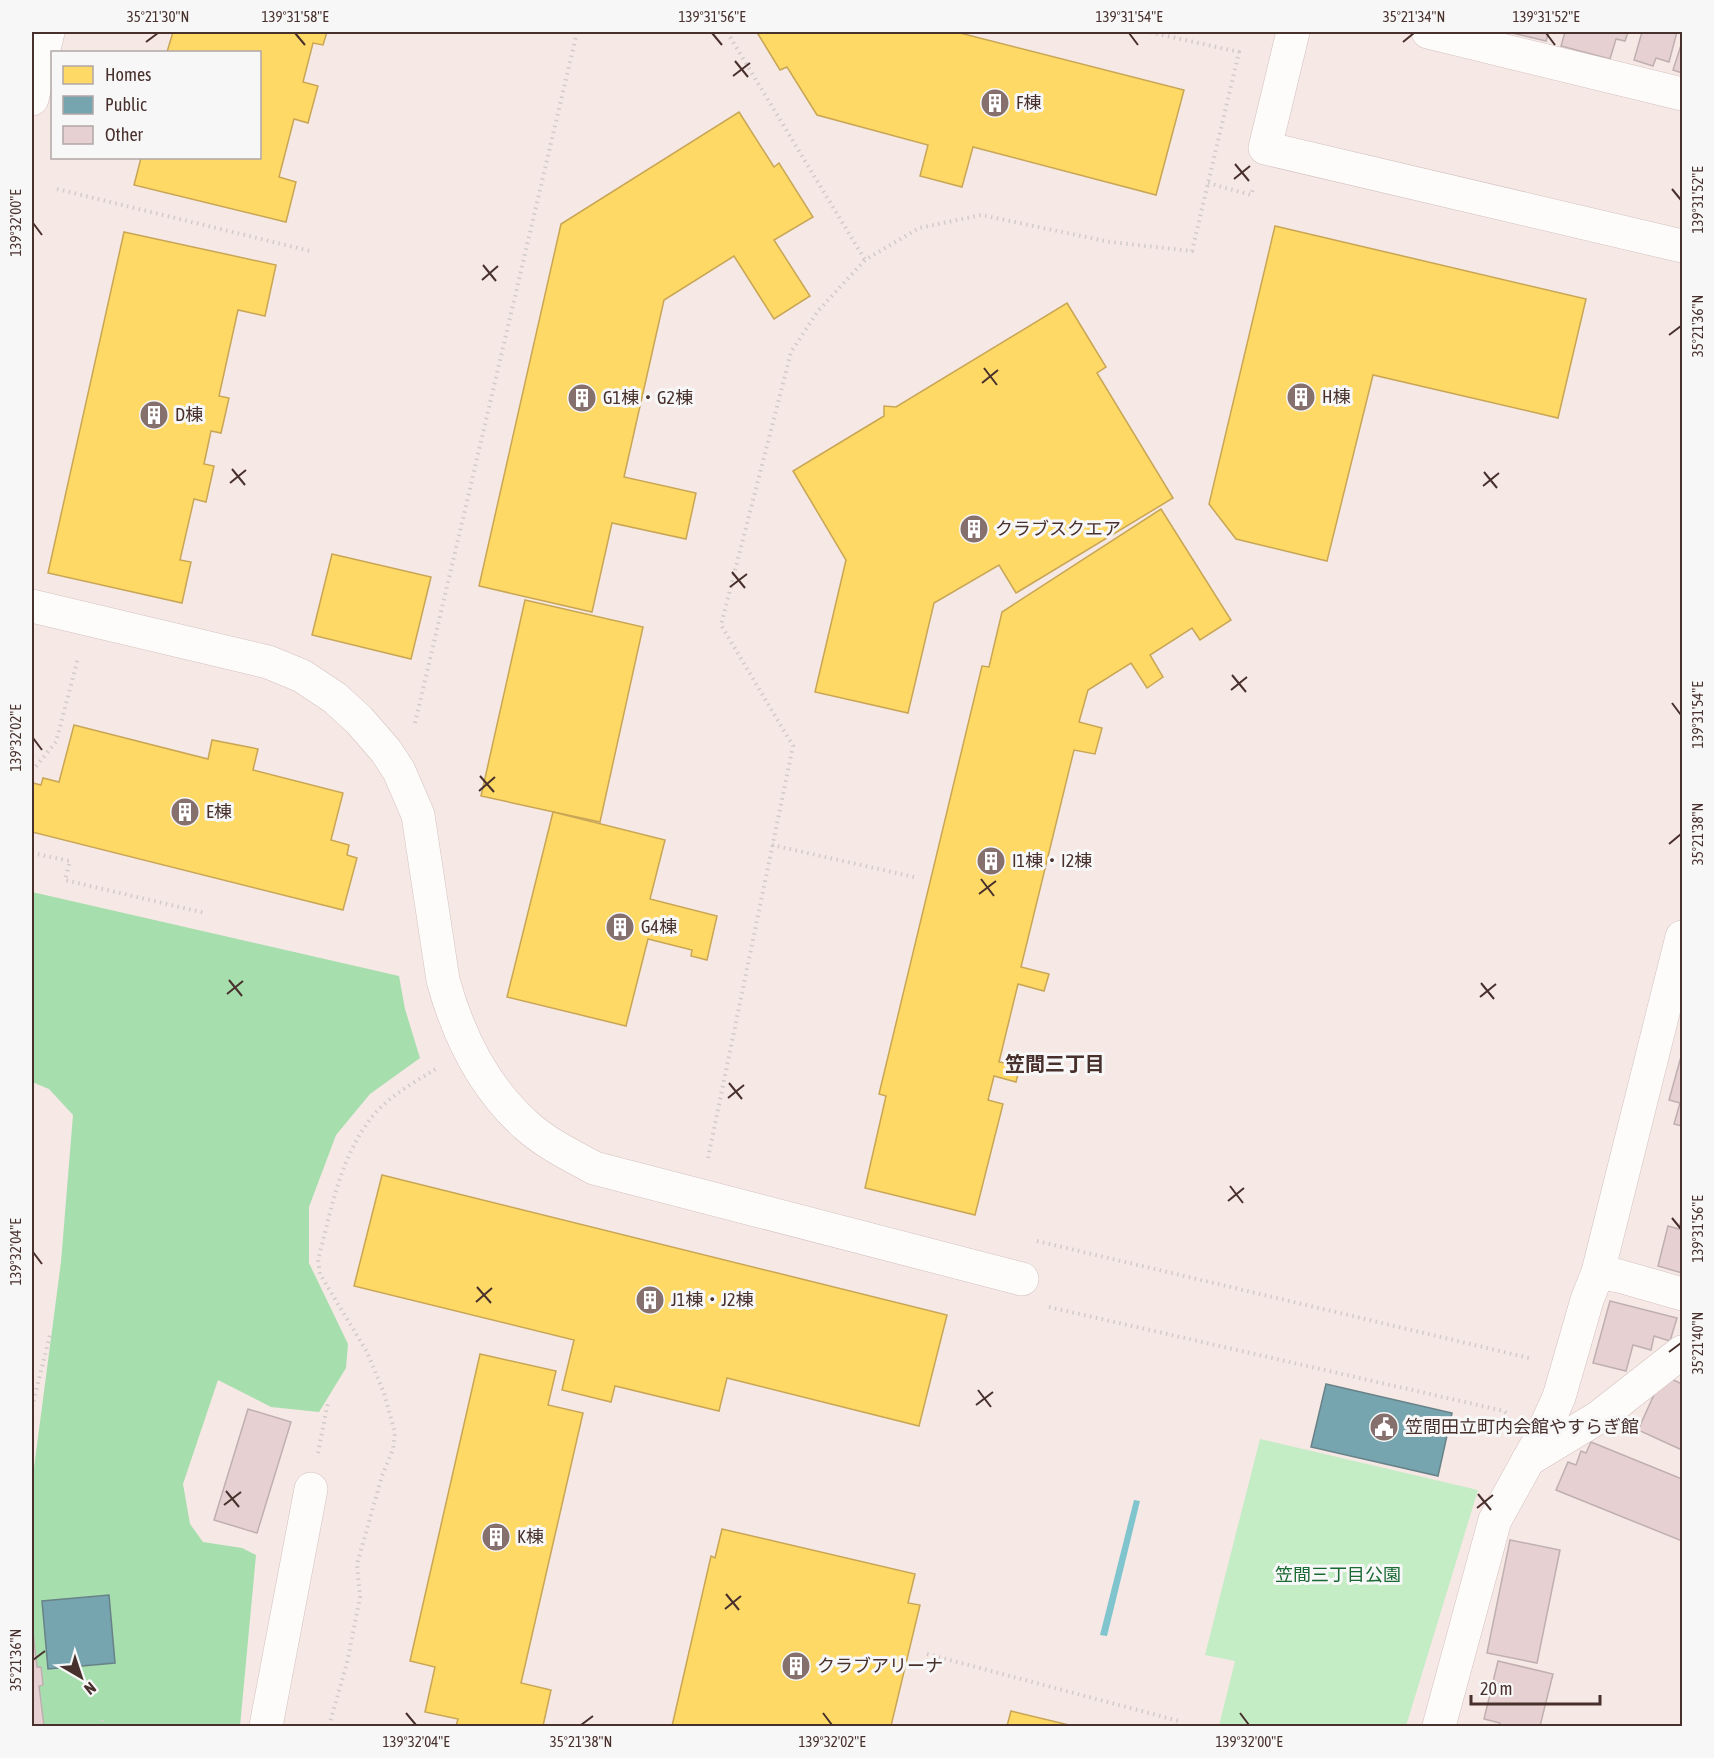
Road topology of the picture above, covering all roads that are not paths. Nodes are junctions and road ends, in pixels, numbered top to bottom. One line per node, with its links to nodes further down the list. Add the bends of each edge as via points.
1 (48, 32): 5 (street)
2 (1293, 32): 6 (street, via 1265,148)
3 (1428, 32): 4 (street)
4 (1683, 94)
5 (32, 99)
6 (1683, 246)
7 (32, 606): 11 (street, via 268,662 302,676 359,720 399,771 418,814 443,980 466,1044 500,1098 528,1127 552,1144 594,1168)
8 (1683, 937): 9 (street)
9 (1675, 998): 10 (street)
10 (1598, 1272): 12 (street); 14 (street, via 1559,1397)
11 (1022, 1279)
12 (1683, 1294)
13 (1683, 1352): 14 (street, via 1599,1417)
14 (1534, 1449): 17 (street, via 1495,1520)
15 (311, 1489): 16 (street)
16 (266, 1726)
17 (1439, 1726)

